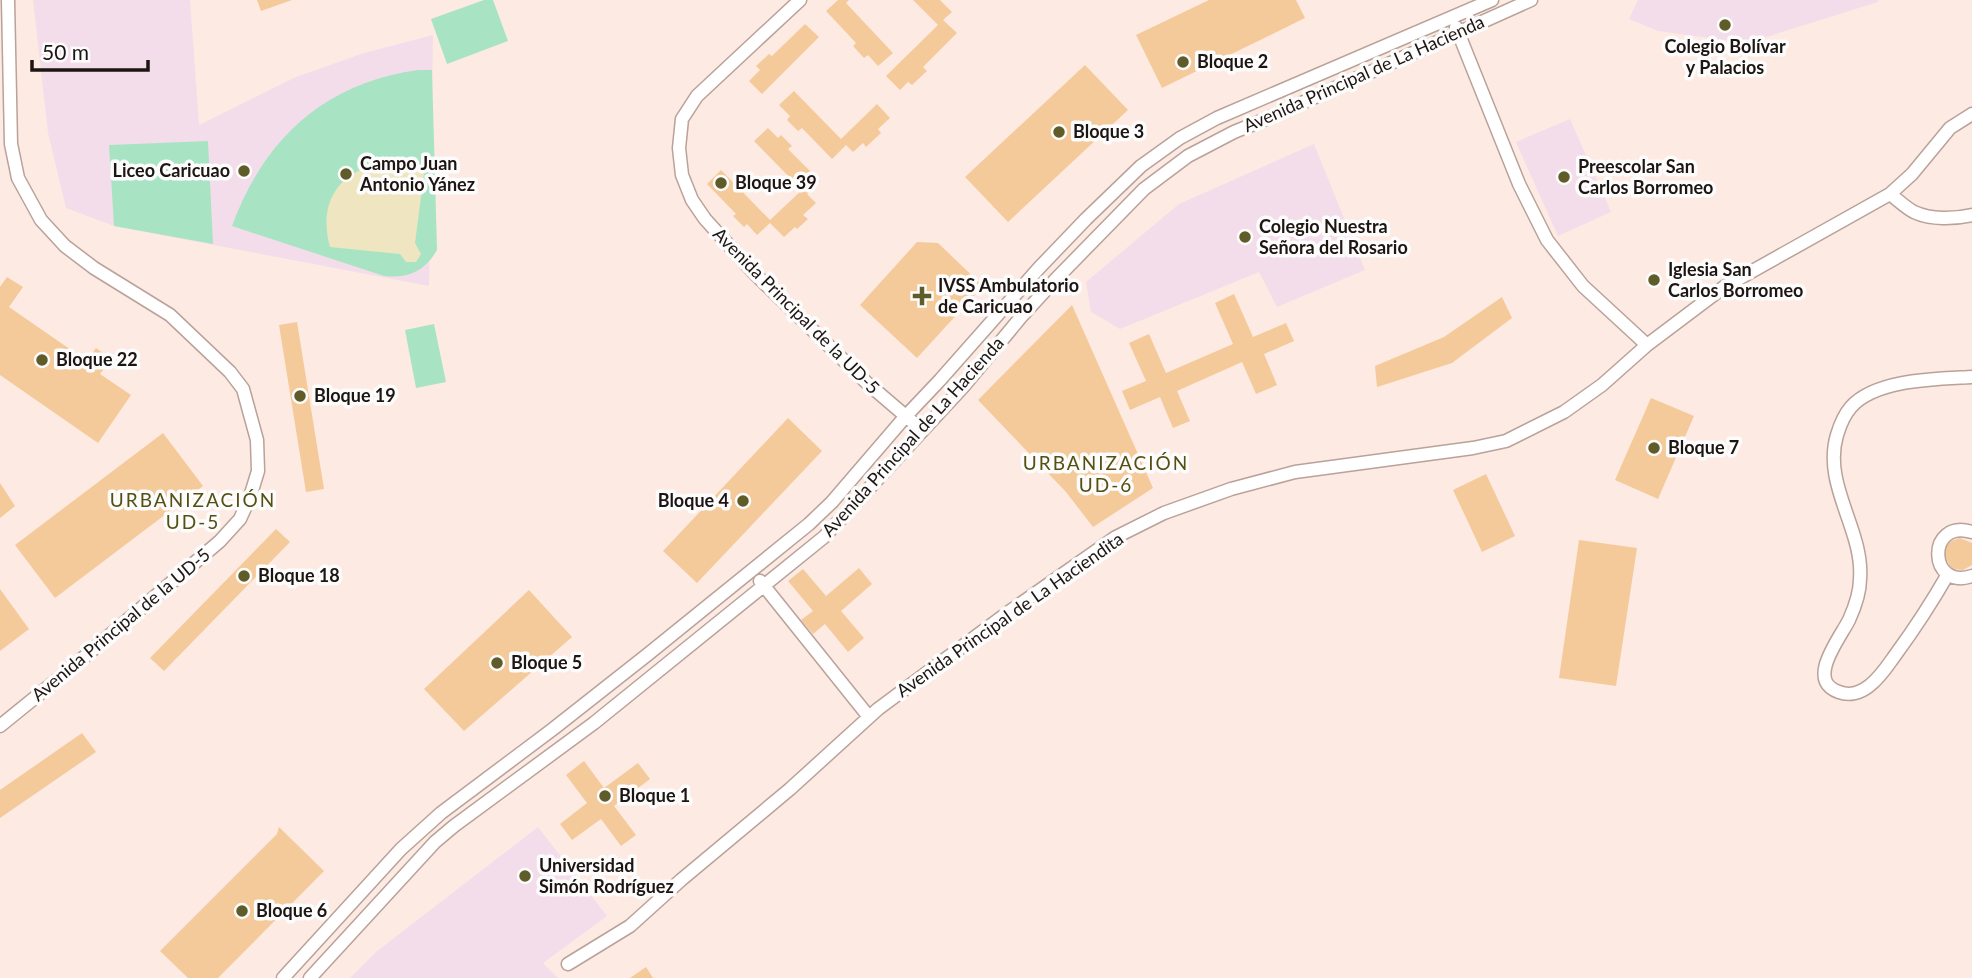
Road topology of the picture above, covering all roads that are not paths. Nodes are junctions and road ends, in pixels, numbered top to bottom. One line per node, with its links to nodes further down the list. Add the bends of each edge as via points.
1 (8, 0): 22 (street, Avenida Principal de la UD-5, via 11,144 18,178 28,198 65,246 170,315 230,372 247,401 257,440 258,471 240,519 220,541)
2 (800, 0): 14 (street, Avenida Principal de la UD-5, via 697,96 682,119 682,175 705,219 754,274)
3 (1492, 0): 5 (street, Avenida Principal de La Hacienda)
4 (1531, 0): 6 (street, Avenida Principal de La Hacienda)
5 (1451, 17): 6 (street); 10 (street, Avenida Principal de La Hacienda, via 1217,118 1181,138 1141,166)
6 (1459, 33): 11 (street, Avenida Principal de La Hacienda, via 1188,156 1144,188); 12 (street, via 1519,184 1547,240 1583,286)
7 (1972, 114): 8 (street, Avenida Principal de La Haciendita, via 1950,128)
8 (1890, 194): 9 (street, via 1913,212 1935,218); 12 (street, Avenida Principal de La Haciendita, via 1724,287)
9 (1972, 215)
10 (1039, 268): 11 (street); 14 (street, Avenida Principal de La Hacienda)
11 (1055, 280): 15 (street, Avenida Principal de La Hacienda)
12 (1647, 345): 21 (street, Avenida Principal de La Haciendita, via 1564,412 1506,441 1295,472 1164,513 1116,537)
13 (1972, 377): 18 (street, via 1892,385 1852,406 1841,422 1833,447 1833,468 1858,553 1861,580 1849,619 1827,658 1826,683 1844,694 1868,687 1926,613)
14 (905, 417): 15 (street, Avenida Principal de la UD-5); 17 (street, Avenida Principal de La Hacienda, via 824,510)
15 (922, 430): 20 (street, Avenida Principal de La Hacienda, via 824,537)
16 (1972, 532): 18 (street, via 1957,530 1942,540 1938,559)
17 (752, 571): 20 (street); 24 (street, Avenida Principal de La Hacienda, via 441,813 401,849)
18 (1948, 574): 19 (street)
19 (1972, 576)
20 (763, 586): 21 (street); 25 (street, Avenida Principal de La Hacienda, via 594,723 435,842)
21 (869, 717): 23 (street, Avenida Principal de La Haciendita, via 630,926)
22 (0, 726)
23 (568, 964)
24 (283, 978)
25 (310, 978)

